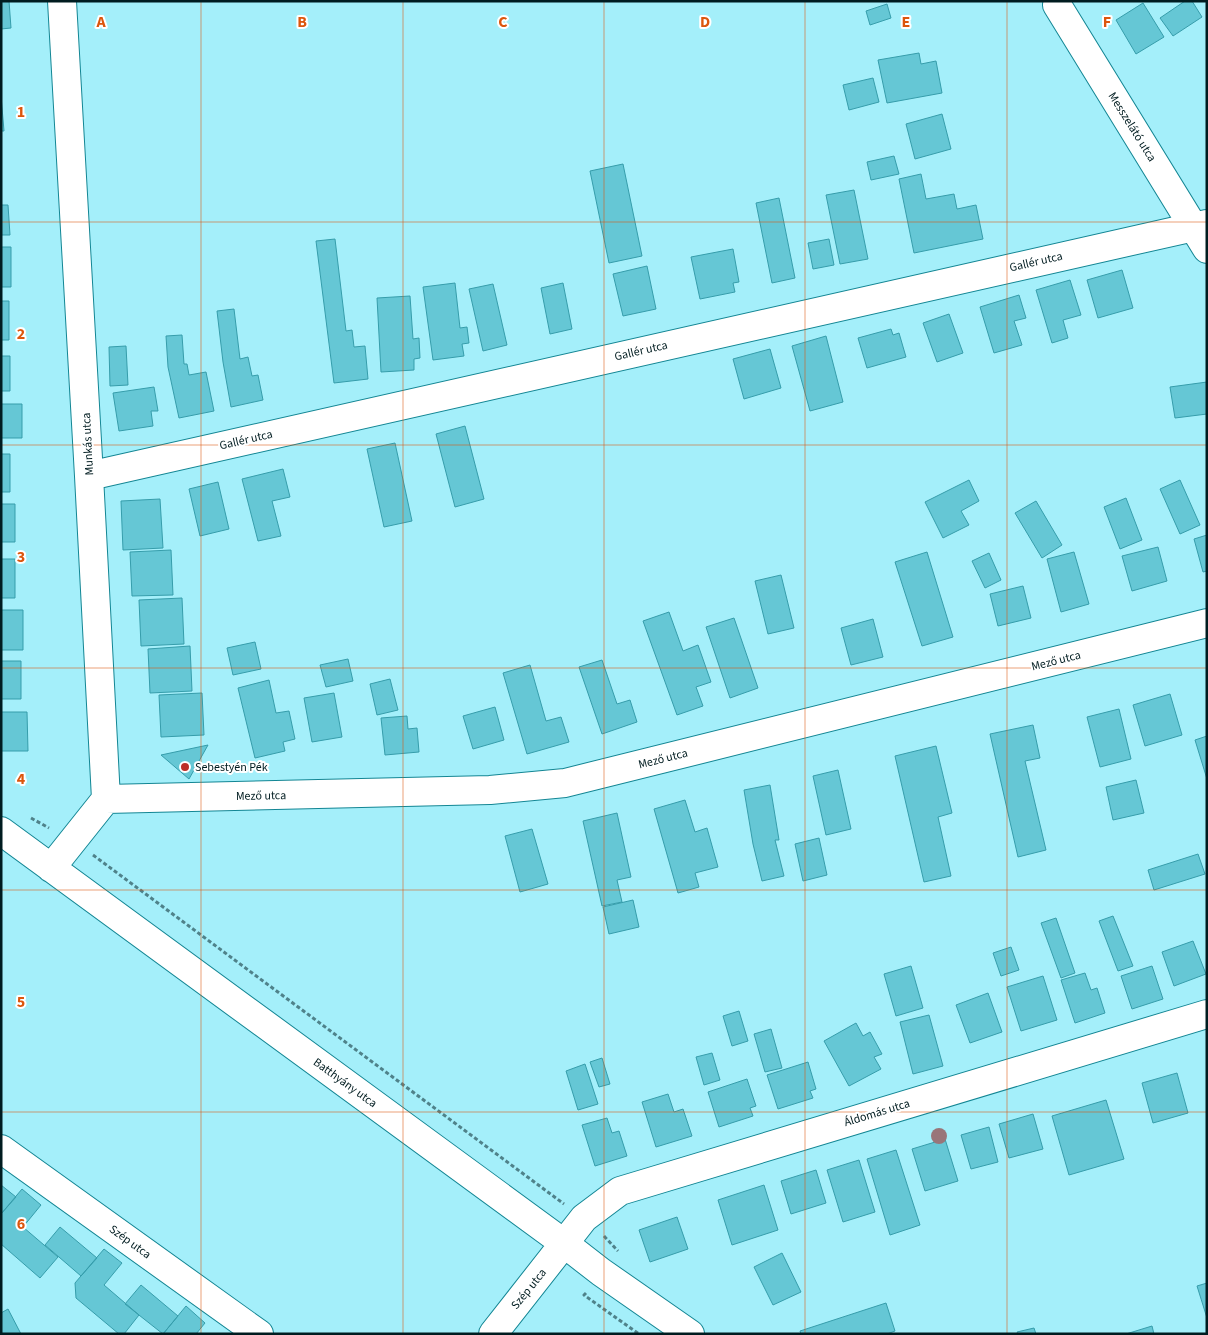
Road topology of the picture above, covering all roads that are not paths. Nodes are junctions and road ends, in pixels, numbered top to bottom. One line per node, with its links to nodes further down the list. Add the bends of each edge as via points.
1 (62, 1): 4 (street, Munkás utca)
2 (1058, 2): 3 (street, Messzelátó utca)
3 (1202, 233): 4 (street, Gallér utca)
4 (90, 476): 6 (street, Munkás utca)
5 (1207, 623): 6 (street, Mező utca, via 566,783 490,790)
6 (106, 799): 8 (street)
7 (1, 831): 8 (street, Batthyány utca)
8 (51, 868): 11 (street, Batthyány utca)
9 (1207, 1014): 11 (street, Áldomás utca, via 620,1191 584,1218)
10 (1, 1149): 12 (street, Szép utca)
11 (566, 1244): 13 (street, Szép utca); 14 (street, Batthyány utca)
12 (259, 1334)
13 (493, 1334)
14 (690, 1334)

